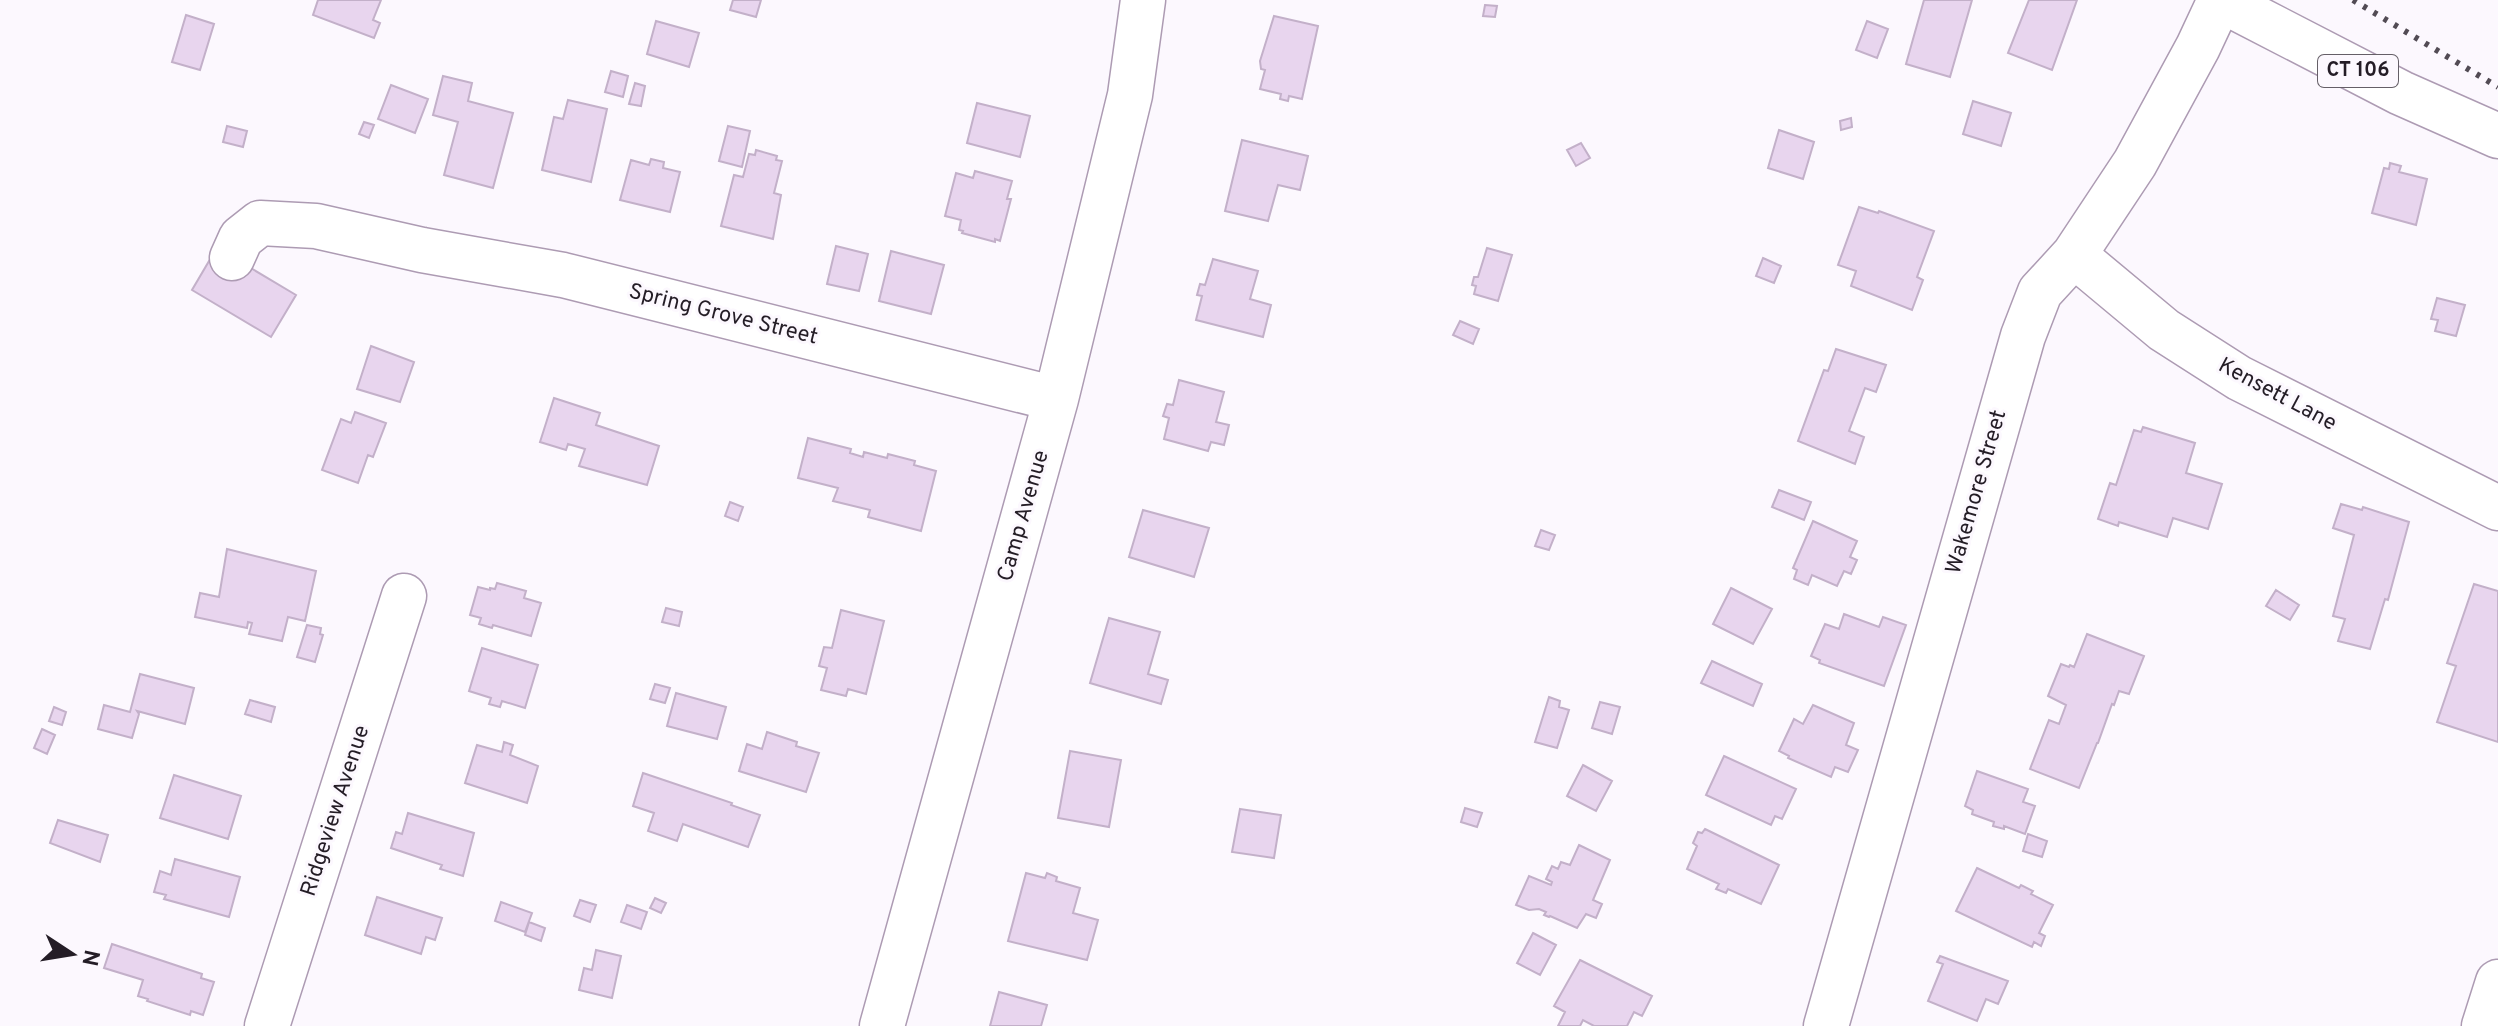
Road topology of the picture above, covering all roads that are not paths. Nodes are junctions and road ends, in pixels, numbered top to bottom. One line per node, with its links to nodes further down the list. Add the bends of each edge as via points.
1 (1143, 0): 6 (street, Camp Avenue, via 1130,95)
2 (2220, 0): 3 (street, CT 106, via 2401,93); 4 (street, Wakemore Street, via 2135,163)
3 (2498, 136)
4 (2074, 255): 7 (street, Kensett Lane, via 2164,330 2239,378); 12 (street, Wakemore Street, via 2040,292 2023,336)
5 (232, 258): 6 (street, Spring Grove Street, via 241,238 260,223 316,226 563,275)
6 (1056, 399): 11 (street, Camp Avenue)
7 (2498, 508)
8 (404, 596): 10 (street, Ridgeview Avenue)
9 (2498, 982): 13 (street)
10 (267, 1026)
11 (882, 1026)
12 (1826, 1026)
13 (2484, 1026)

